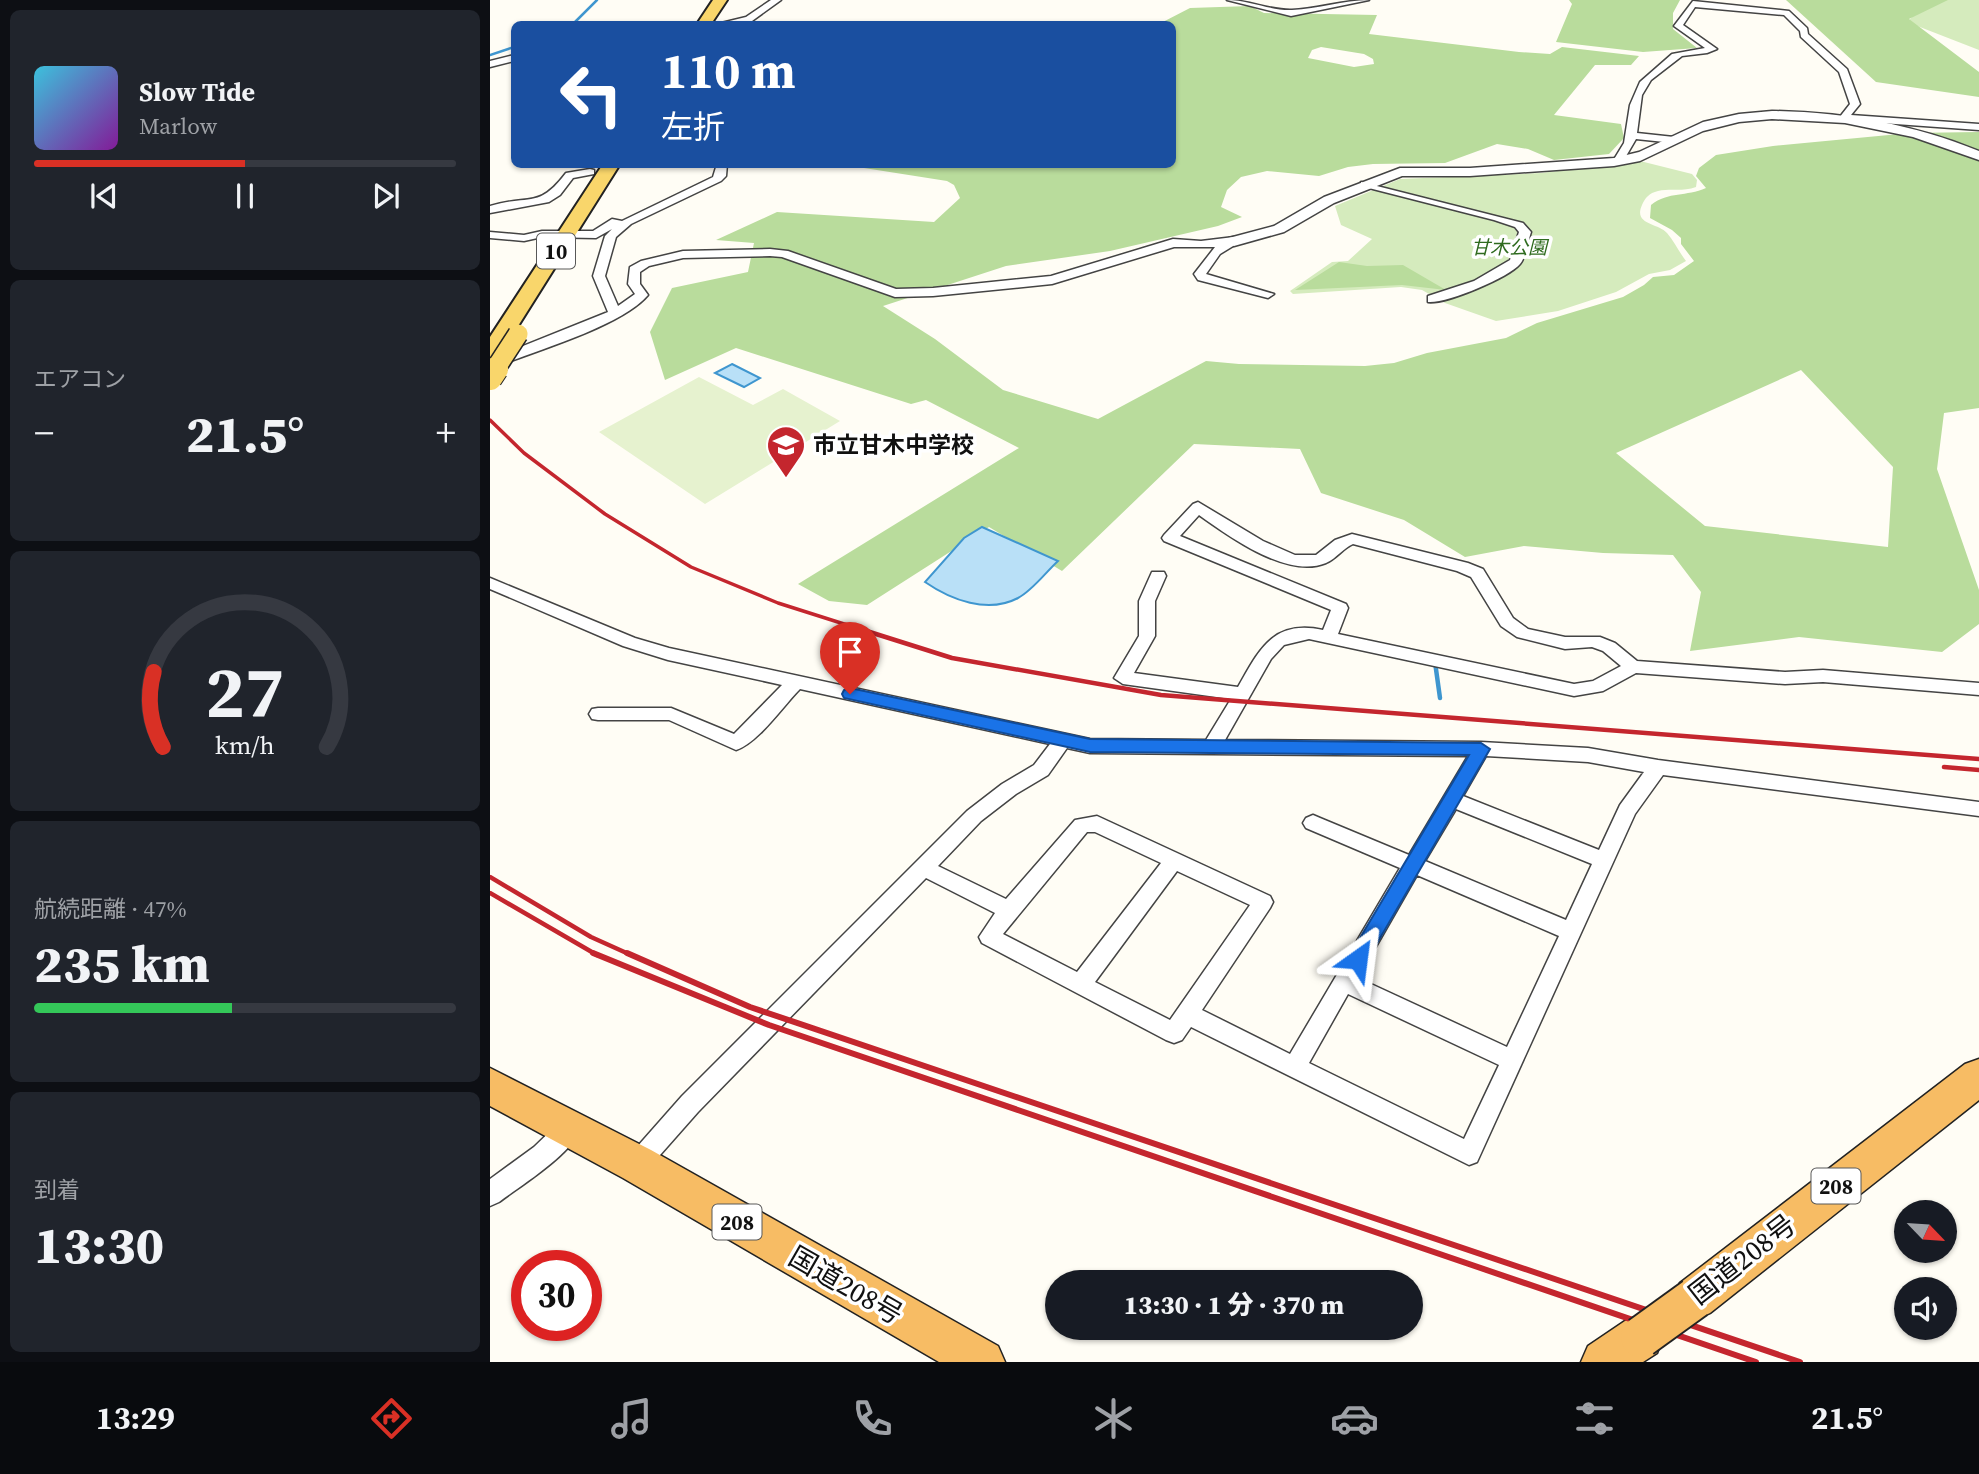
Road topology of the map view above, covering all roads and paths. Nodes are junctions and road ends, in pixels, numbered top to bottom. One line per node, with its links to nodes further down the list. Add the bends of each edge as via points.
1 (720, 0): 6 (main road)
2 (730, 0): 7 (main road)
3 (777, 0): 8 (street, via 749,19)
4 (1231, 0): 5 (street, via 1291,13)
5 (1365, 0)
6 (706, 21)
7 (716, 21)
8 (738, 21)
9 (511, 59): 10 (street)
10 (490, 64)
11 (1844, 118): 12 (street); 13 (street, via 1855,104 1841,64 1804,35 1790,15 1693,4 1678,26 1712,49 1678,54 1648,80 1637,94); 14 (street, via 1732,120 1709,124); 15 (street, via 1903,129)
12 (1979, 127)
13 (1633, 136): 14 (street); 16 (street)
14 (1674, 140): 16 (street, via 1636,158)
15 (1979, 156)
16 (1618, 160): 21 (street, via 1471,172 1400,172)
17 (610, 168): 25 (main road, 10)
18 (622, 168): 25 (main road, 10)
19 (722, 168): 23 (street, via 717,179)
20 (590, 172): 22 (street, via 570,176 548,198)
21 (1365, 184): 26 (street, via 1279,229); 28 (street, via 1498,218 1525,232 1515,262 1478,284)
22 (490, 210)
23 (627, 222): 25 (street, via 612,222 596,234); 29 (street, via 611,236 599,276)
24 (490, 235): 25 (street)
25 (573, 235): 30 (main road, 10)
26 (1234, 241): 27 (street, via 1216,251 1200,274); 29 (street, via 1173,243 1052,280 933,292 895,293 766,251 674,256 638,266 632,277 642,295)
27 (1268, 294)
28 (1432, 299)
29 (615, 313): 31 (street)
30 (502, 341): 32 (main road, 10, bridge)
31 (490, 364)
32 (490, 378)
33 (1158, 576): 39 (street, via 1147,601 1147,636 1123,678)
34 (490, 583): 37 (street, via 629,642)
35 (1329, 636): 36 (street, via 1574,690 1597,687); 36 (street, via 1340,608 1170,538 1198,507 1256,547 1307,562 1321,560 1337,543 1352,538 1462,567 1477,573 1507,622 1523,633 1565,643 1594,641); 39 (street, via 1309,633 1278,640)
36 (1633, 667): 38 (street)
37 (796, 682): 40 (street, via 767,710 760,724 736,743 670,714); 41 (street)
38 (1979, 689)
39 (1242, 694): 42 (street)
40 (598, 713)
41 (1062, 741): 42 (street, via 1090,746); 51 (street, via 1041,770 974,816)
42 (1210, 748): 43 (street)
43 (1481, 749): 44 (street, via 1588,755); 45 (street)
44 (1658, 767): 46 (street); 49 (street, via 1627,810)
45 (1452, 799): 49 (street); 50 (street)
46 (1979, 809)
47 (1314, 823): 50 (street)
48 (1174, 860): 52 (street, via 1097,824 1082,825); 55 (street); 56 (street, via 1263,902)
49 (1603, 860): 53 (street)
50 (1412, 866): 53 (street); 54 (street)
51 (922, 867): 52 (street); 63 (street)
52 (1009, 910): 55 (street, via 989,937)
53 (1570, 931): 57 (street)
54 (1344, 982): 57 (street); 58 (street)
55 (1081, 984): 56 (street, via 1174,1032)
56 (1187, 1014): 58 (street)
57 (1510, 1059): 58 (street, via 1468,1154)
58 (1294, 1068)
59 (490, 1076): 62 (main road)
60 (1979, 1077): 66 (highway, 国道208号 / 208, bridge, via 1695,1298)
61 (490, 1086): 62 (highway, 国道208号 / 208)
62 (561, 1124): 63 (highway, 国道208号 / 208); 64 (street, via 542,1155)
63 (637, 1164): 65 (highway, 国道208号 / 208)
64 (490, 1194)
65 (967, 1359)
66 (1604, 1362)

